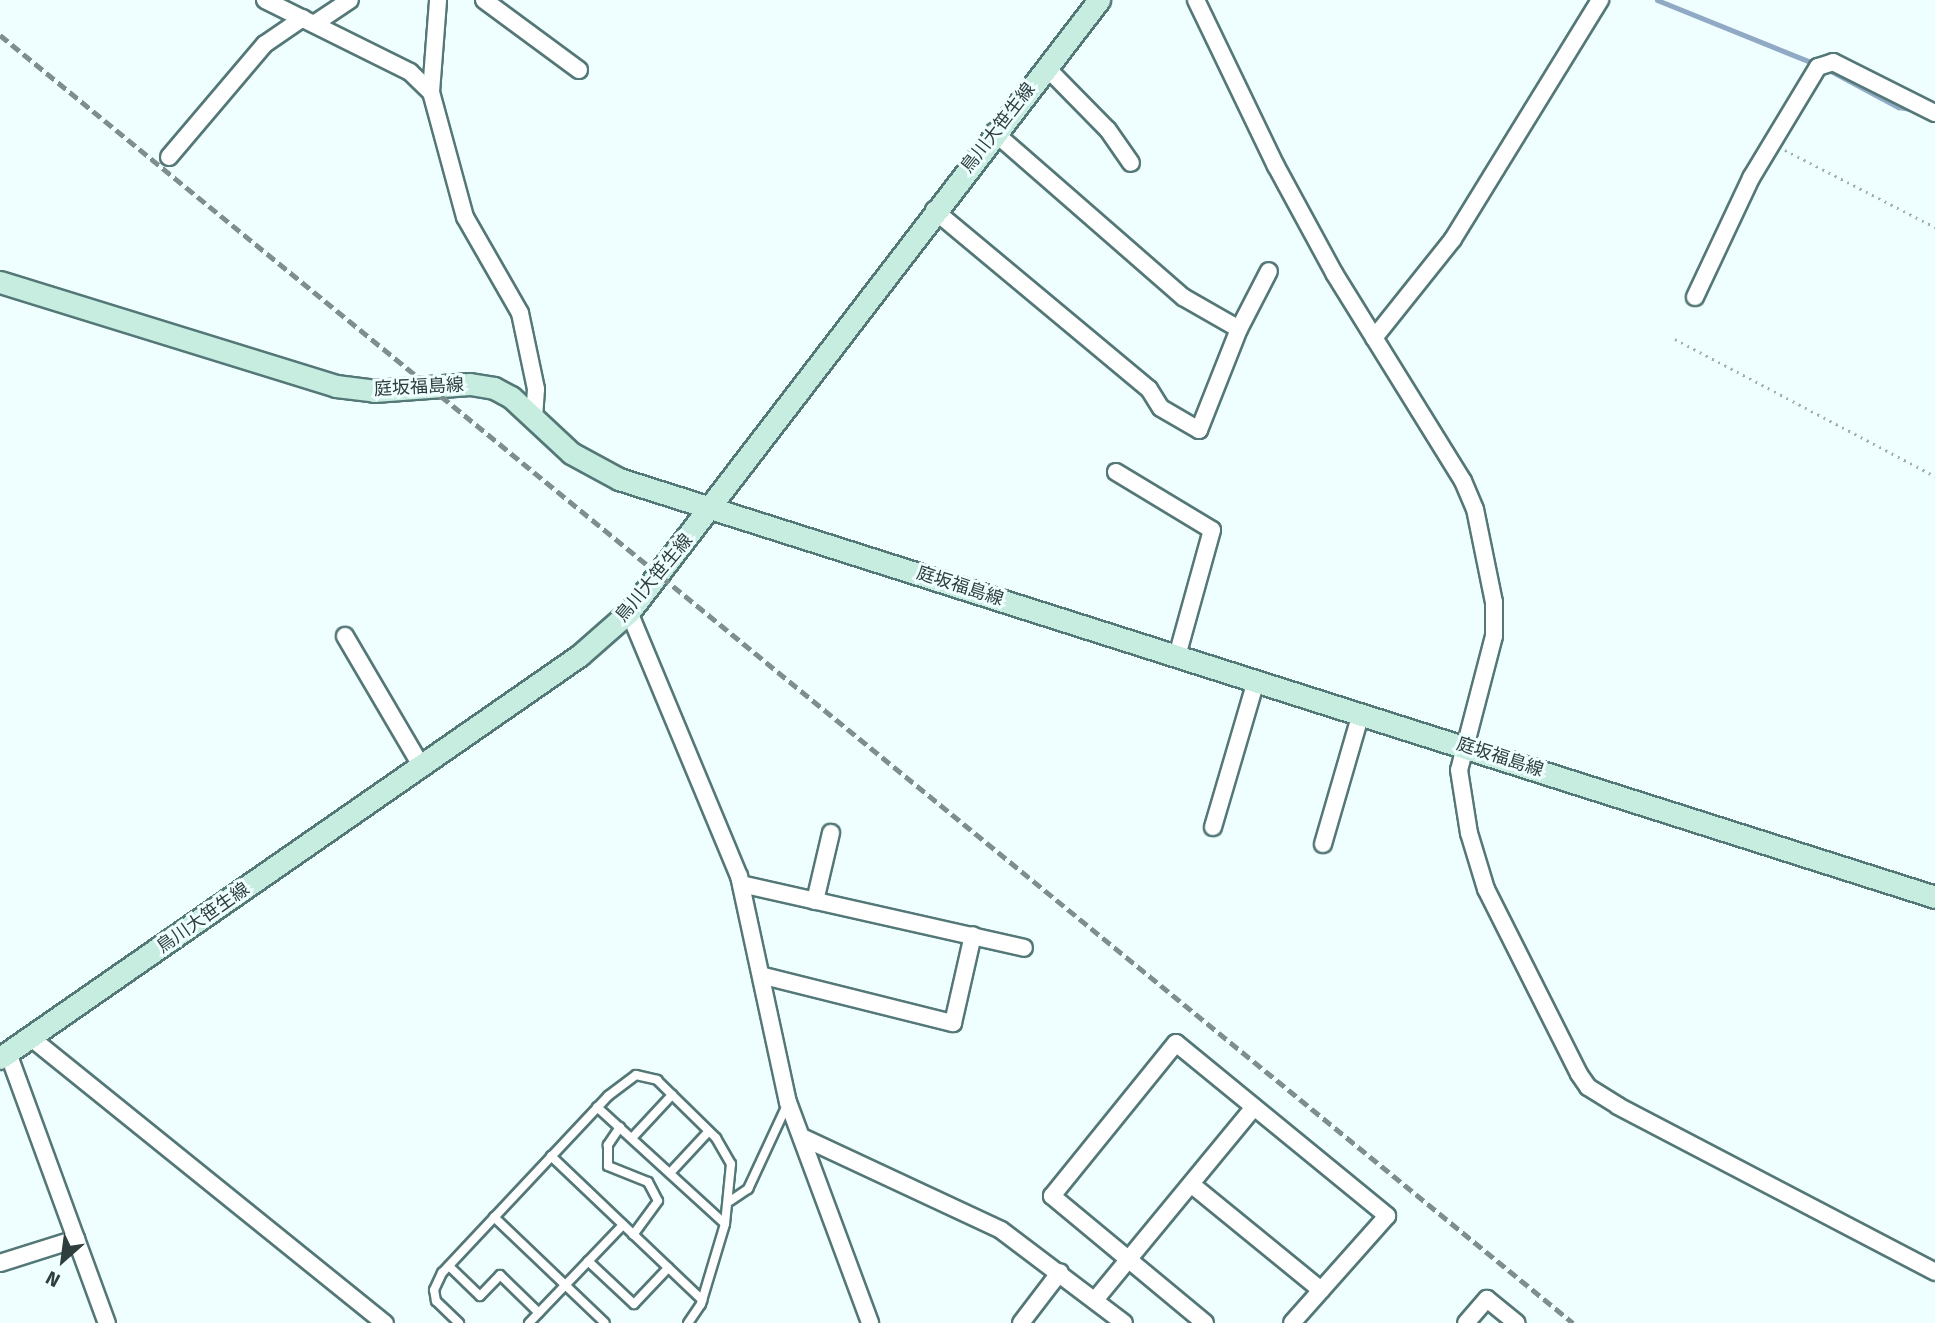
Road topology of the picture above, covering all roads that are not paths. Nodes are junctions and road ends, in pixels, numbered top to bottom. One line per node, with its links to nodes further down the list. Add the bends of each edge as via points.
1 (265, 0): 8 (street)
2 (350, 0): 8 (street)
3 (438, 0): 11 (street)
4 (484, 0): 10 (street)
5 (1099, 0): 9 (main road, 鳥川大笹生線)
6 (1196, 0): 21 (street, via 1276,166)
7 (1600, 0): 21 (street, via 1571,40 1460,228)
8 (308, 21): 11 (street, via 410,72); 14 (street, via 265,44)
9 (1046, 67): 13 (main road, 鳥川大笹生線); 15 (street, via 1108,130)
10 (579, 70)
11 (431, 92): 22 (street, via 466,217 520,313 536,389)
12 (1935, 113): 19 (street, via 1826,62 1818,67 1770,142)
13 (994, 132): 16 (main road, 鳥川大笹生線); 20 (street, via 1183,297)
14 (169, 157)
15 (1131, 163)
16 (934, 210): 20 (street, via 1149,390 1161,408 1199,430); 24 (main road, 鳥川大笹生線)
17 (1269, 271): 20 (street)
18 (0, 282): 22 (main road, 庭坂福島線, via 301,379 374,391 470,384 511,397)
19 (1695, 297)
20 (1239, 329)
21 (1374, 338): 30 (street, via 1463,481 1487,556 1494,636)
22 (534, 417): 24 (main road, 庭坂福島線, via 592,466)
23 (1116, 472): 27 (street, via 1212,530)
24 (712, 507): 25 (main road, 鳥川大笹生線); 27 (main road, 庭坂福島線)
25 (629, 612): 31 (main road, 鳥川大笹生線, via 579,655); 35 (street)
26 (345, 636): 31 (street)
27 (1177, 656): 28 (main road, 庭坂福島線)
28 (1256, 681): 29 (main road, 庭坂福島線); 32 (street)
29 (1361, 713): 30 (main road, 庭坂福島線); 34 (street)
30 (1464, 746): 36 (main road, 庭坂福島線); 66 (street, via 1460,778 1480,872 1588,1087)
31 (420, 764): 41 (main road, 鳥川大笹生線)
32 (1213, 827)
33 (831, 832): 37 (street)
34 (1323, 844)
35 (741, 884): 37 (street); 40 (street)
36 (1935, 897)
37 (814, 901): 38 (street)
38 (973, 935): 39 (street); 40 (street, via 953,1023)
39 (1024, 948)
40 (764, 976): 44 (street)
41 (30, 1037): 42 (main road, 鳥川大笹生線); 73 (street)
42 (5, 1050): 59 (street)
43 (672, 1095): 45 (lane, via 657,1080 636,1075); 48 (lane); 50 (lane)
44 (788, 1102): 49 (street); 54 (lane, via 748,1189)
45 (597, 1107): 47 (lane); 51 (lane)
46 (1254, 1107): 53 (street); 61 (street, via 1176,1043 1052,1196); 68 (street, via 1387,1216)
47 (620, 1128): 50 (lane); 58 (lane, via 608,1145 608,1166 648,1182 658,1201)
48 (709, 1131): 52 (lane); 54 (lane, via 731,1164)
49 (804, 1138): 65 (street, via 1001,1230); 78 (street)
50 (632, 1139): 52 (lane)
51 (551, 1156): 55 (lane); 57 (lane)
52 (670, 1173): 56 (lane)
53 (1191, 1184): 61 (street); 68 (street)
54 (730, 1200): 56 (lane)
55 (494, 1217): 63 (lane); 67 (lane)
56 (724, 1224): 69 (lane)
57 (623, 1225): 58 (lane); 60 (lane)
58 (633, 1235): 64 (lane)
59 (76, 1239): 62 (street); 72 (street)
60 (588, 1261): 64 (lane, via 634,1304); 67 (lane)
61 (1128, 1261): 70 (street); 81 (street)
62 (0, 1263)
63 (449, 1266): 71 (lane, via 480,1296 500,1275); 74 (lane, via 434,1290 442,1310)
64 (668, 1268): 69 (lane)
65 (1060, 1272): 70 (street); 79 (street)
66 (1935, 1272)
67 (565, 1285): 71 (lane); 76 (lane)
68 (1321, 1290): 82 (street)
69 (702, 1300): 77 (lane)
70 (1095, 1300): 80 (street)
71 (539, 1312): 75 (lane)
72 (107, 1323)
73 (385, 1323)
74 (459, 1323)
75 (529, 1323)
76 (604, 1323)
77 (688, 1323)
78 (870, 1323)
79 (1021, 1323)
80 (1124, 1323)
81 (1205, 1323)
82 (1292, 1323)
83 (1466, 1323): 84 (street, via 1487,1298)
84 (1517, 1323)

